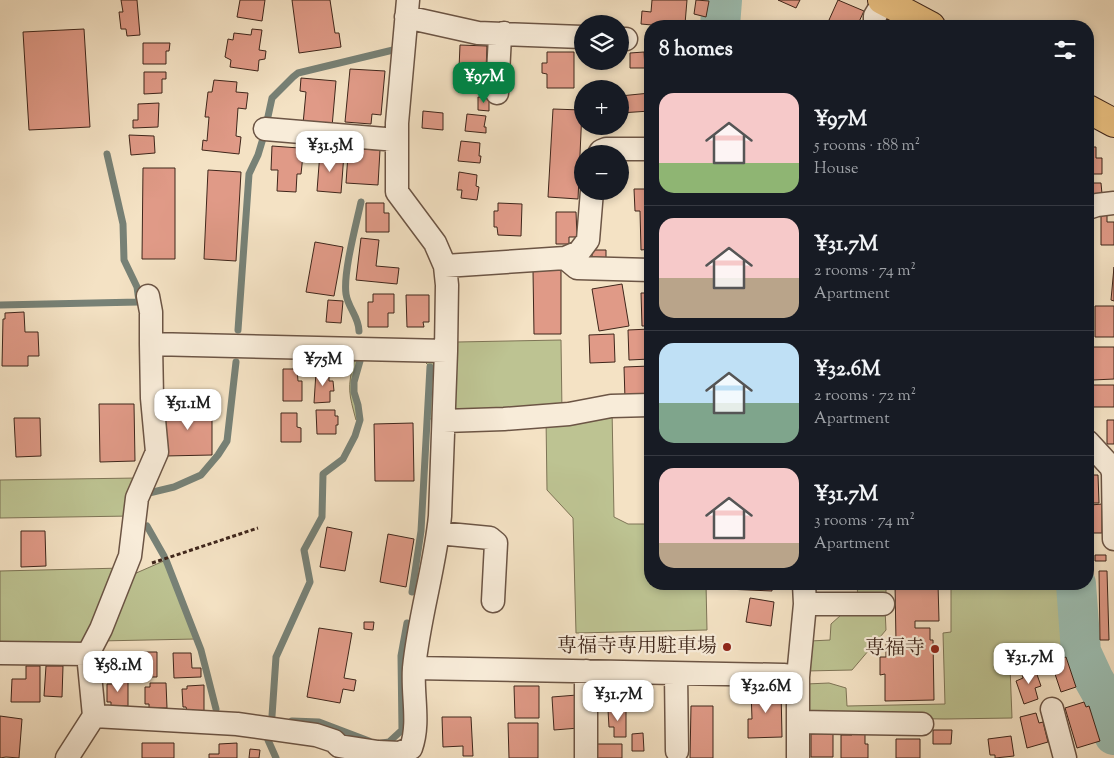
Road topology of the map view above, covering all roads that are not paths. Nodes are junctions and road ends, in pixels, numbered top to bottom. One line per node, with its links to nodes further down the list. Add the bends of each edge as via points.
1 (883, 0): 3 (street); 4 (main road)
2 (407, 9): 5 (street, via 472,32); 11 (street)
3 (875, 20)
4 (921, 20)
5 (504, 33): 6 (street); 7 (street, via 500,36)
6 (574, 37)
7 (497, 93)
8 (1094, 112): 9 (main road)
9 (1114, 123)
10 (265, 129): 11 (street)
11 (397, 140): 18 (street, via 397,192 435,243)
12 (629, 149): 13 (street)
13 (644, 149)
14 (591, 200): 17 (street, via 588,240 579,252)
15 (1114, 203): 16 (street)
16 (1094, 206)
17 (565, 258): 18 (street); 19 (street, via 577,268)
18 (445, 266): 22 (street)
19 (644, 270)
20 (148, 296): 21 (street)
21 (151, 344): 22 (street); 33 (street, via 157,452 137,498 130,556)
22 (446, 351): 24 (street)
23 (644, 405): 24 (street, via 610,406 569,414)
24 (444, 421): 27 (street)
25 (1094, 449): 26 (street)
26 (1113, 473): 28 (street)
27 (438, 533): 30 (street, via 490,538 496,542); 34 (street)
28 (1114, 539)
29 (804, 594): 31 (street); 37 (street)
30 (493, 601)
31 (883, 604)
32 (0, 653): 33 (street)
33 (88, 654): 39 (street)
34 (414, 668): 35 (street); 43 (street, via 415,723 411,748 400,753)
35 (586, 671): 36 (street); 45 (street)
36 (676, 674): 37 (street); 42 (street)
37 (798, 677): 40 (street)
38 (1052, 709): 47 (street)
39 (94, 716): 43 (street, via 237,724 316,735 334,741); 44 (street)
40 (798, 722): 41 (street); 46 (street)
41 (922, 724)
42 (677, 751)
43 (338, 752)
44 (67, 758)
45 (586, 758)
46 (798, 758)
47 (1065, 758)

